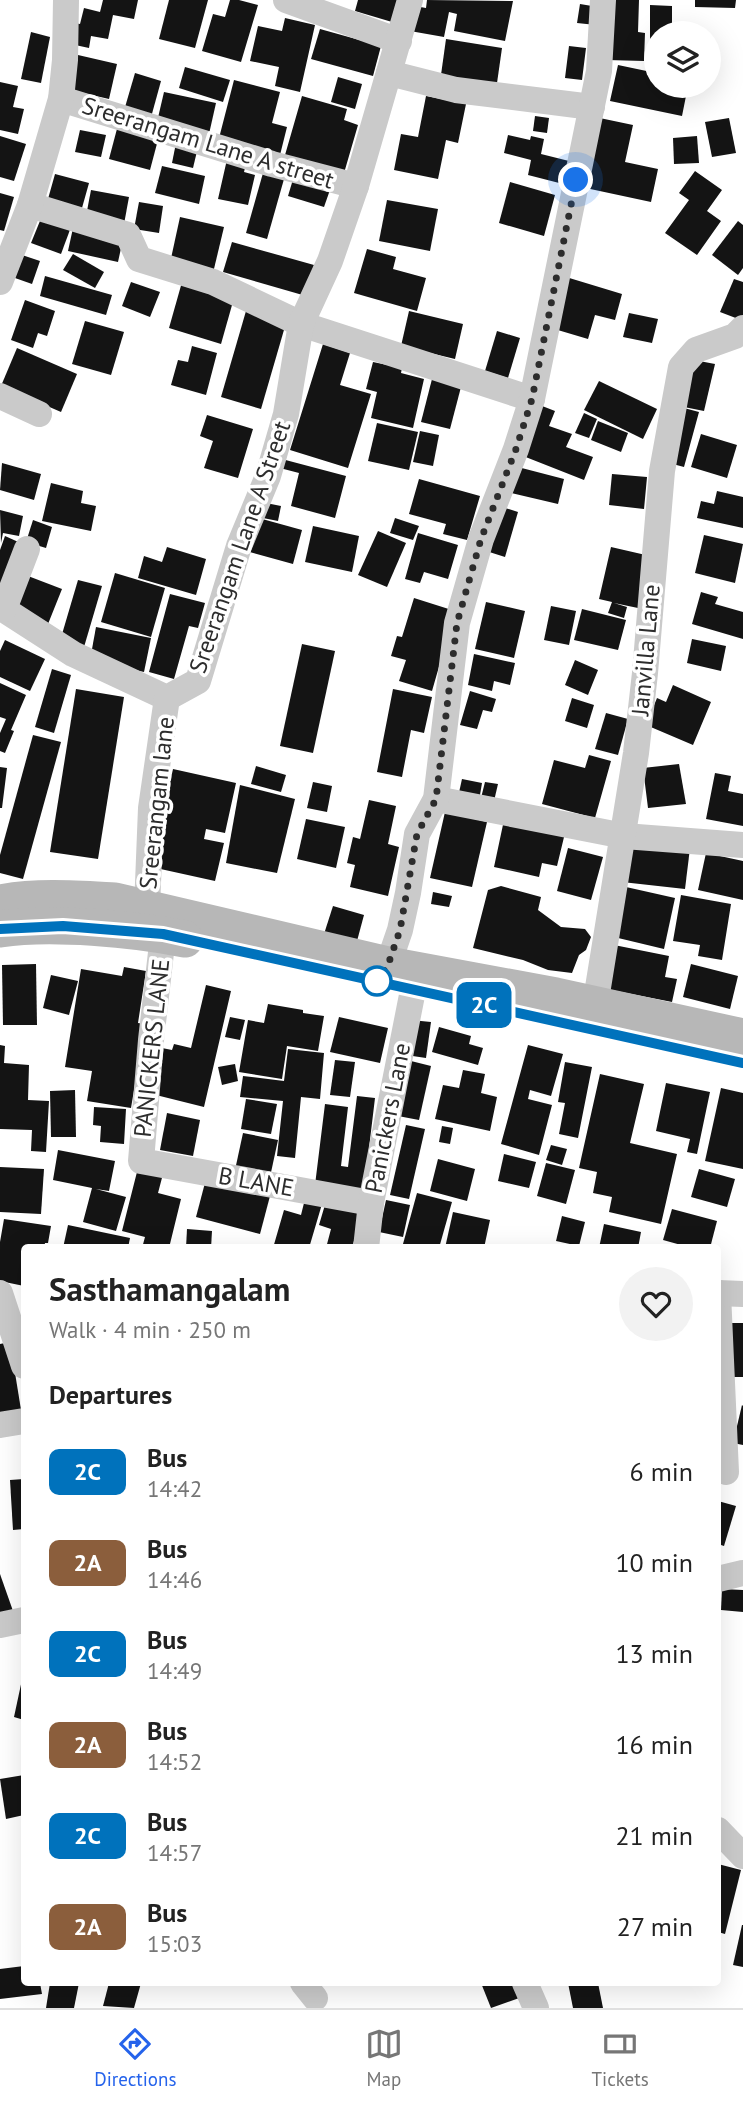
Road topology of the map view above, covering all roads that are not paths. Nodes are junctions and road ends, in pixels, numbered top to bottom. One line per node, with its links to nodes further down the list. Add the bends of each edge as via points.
1 (66, 0): 7 (street, Sreerangam Lane A Street)
2 (286, 0): 5 (street)
3 (410, 0): 5 (street, Sreerangam Lane A Street)
4 (603, 0): 8 (street)
5 (399, 41): 6 (street, Sreerangam Lane A Street)
6 (389, 73): 8 (street, via 456,90); 9 (street, Sreerangam Lane A Street)
7 (61, 99): 9 (street, Sreerangam Lane A street); 10 (street, Sreerangam Lane A Street)
8 (592, 107): 15 (street)
9 (356, 186): 12 (street, Sreerangam Lane A Street, via 330,261)
10 (30, 205): 11 (street, Sreerangam Lane A Street); 12 (street, via 128,235 139,259 213,282)
11 (0, 282)
12 (301, 324): 15 (street); 19 (street, Sreerangam Lane A Street, via 286,414 198,681)
13 (743, 328): 21 (street, Janvilla Lane, via 696,350 681,367 662,471 645,673)
14 (0, 396): 16 (street)
15 (532, 399): 20 (street, via 481,539 457,623)
16 (39, 414)
17 (27, 549): 18 (street)
18 (2, 608): 19 (street, Sreerangam Lane A Street, via 72,654)
19 (167, 698): 24 (street, Sreerangam lane, via 151,808)
20 (436, 799): 21 (street); 26 (street, Panickers Lane, via 417,834 405,906)
21 (624, 836): 22 (street); 27 (street, Janvilla Lane)
22 (743, 845)
23 (0, 903): 24 (main road, via 68,898 115,901)
24 (155, 921): 25 (main road); 26 (main road); 30 (street, PANICKERS LANE)
25 (0, 929)
26 (401, 977): 27 (main road, via 556,996); 29 (main road); 31 (street, Panickers Lane)
27 (595, 1006): 28 (main road)
28 (743, 1037)
29 (743, 1063)
30 (141, 1161): 31 (street, B LANE)
31 (371, 1203): 32 (street, Panickers Lane)
32 (366, 1244)
33 (0, 1293): 36 (street); 37 (street)
34 (721, 1293): 35 (street)
35 (743, 1294)
36 (21, 1295)
37 (21, 1357)
38 (721, 1360): 41 (street)
39 (21, 1422): 40 (street)
40 (0, 1425)
41 (726, 1472)
42 (743, 1573): 43 (street)
43 (721, 1578)
44 (21, 1621): 45 (street)
45 (0, 1625)
46 (721, 1833): 47 (street)
47 (743, 1856)
48 (526, 1986): 49 (street)
49 (536, 2008)

